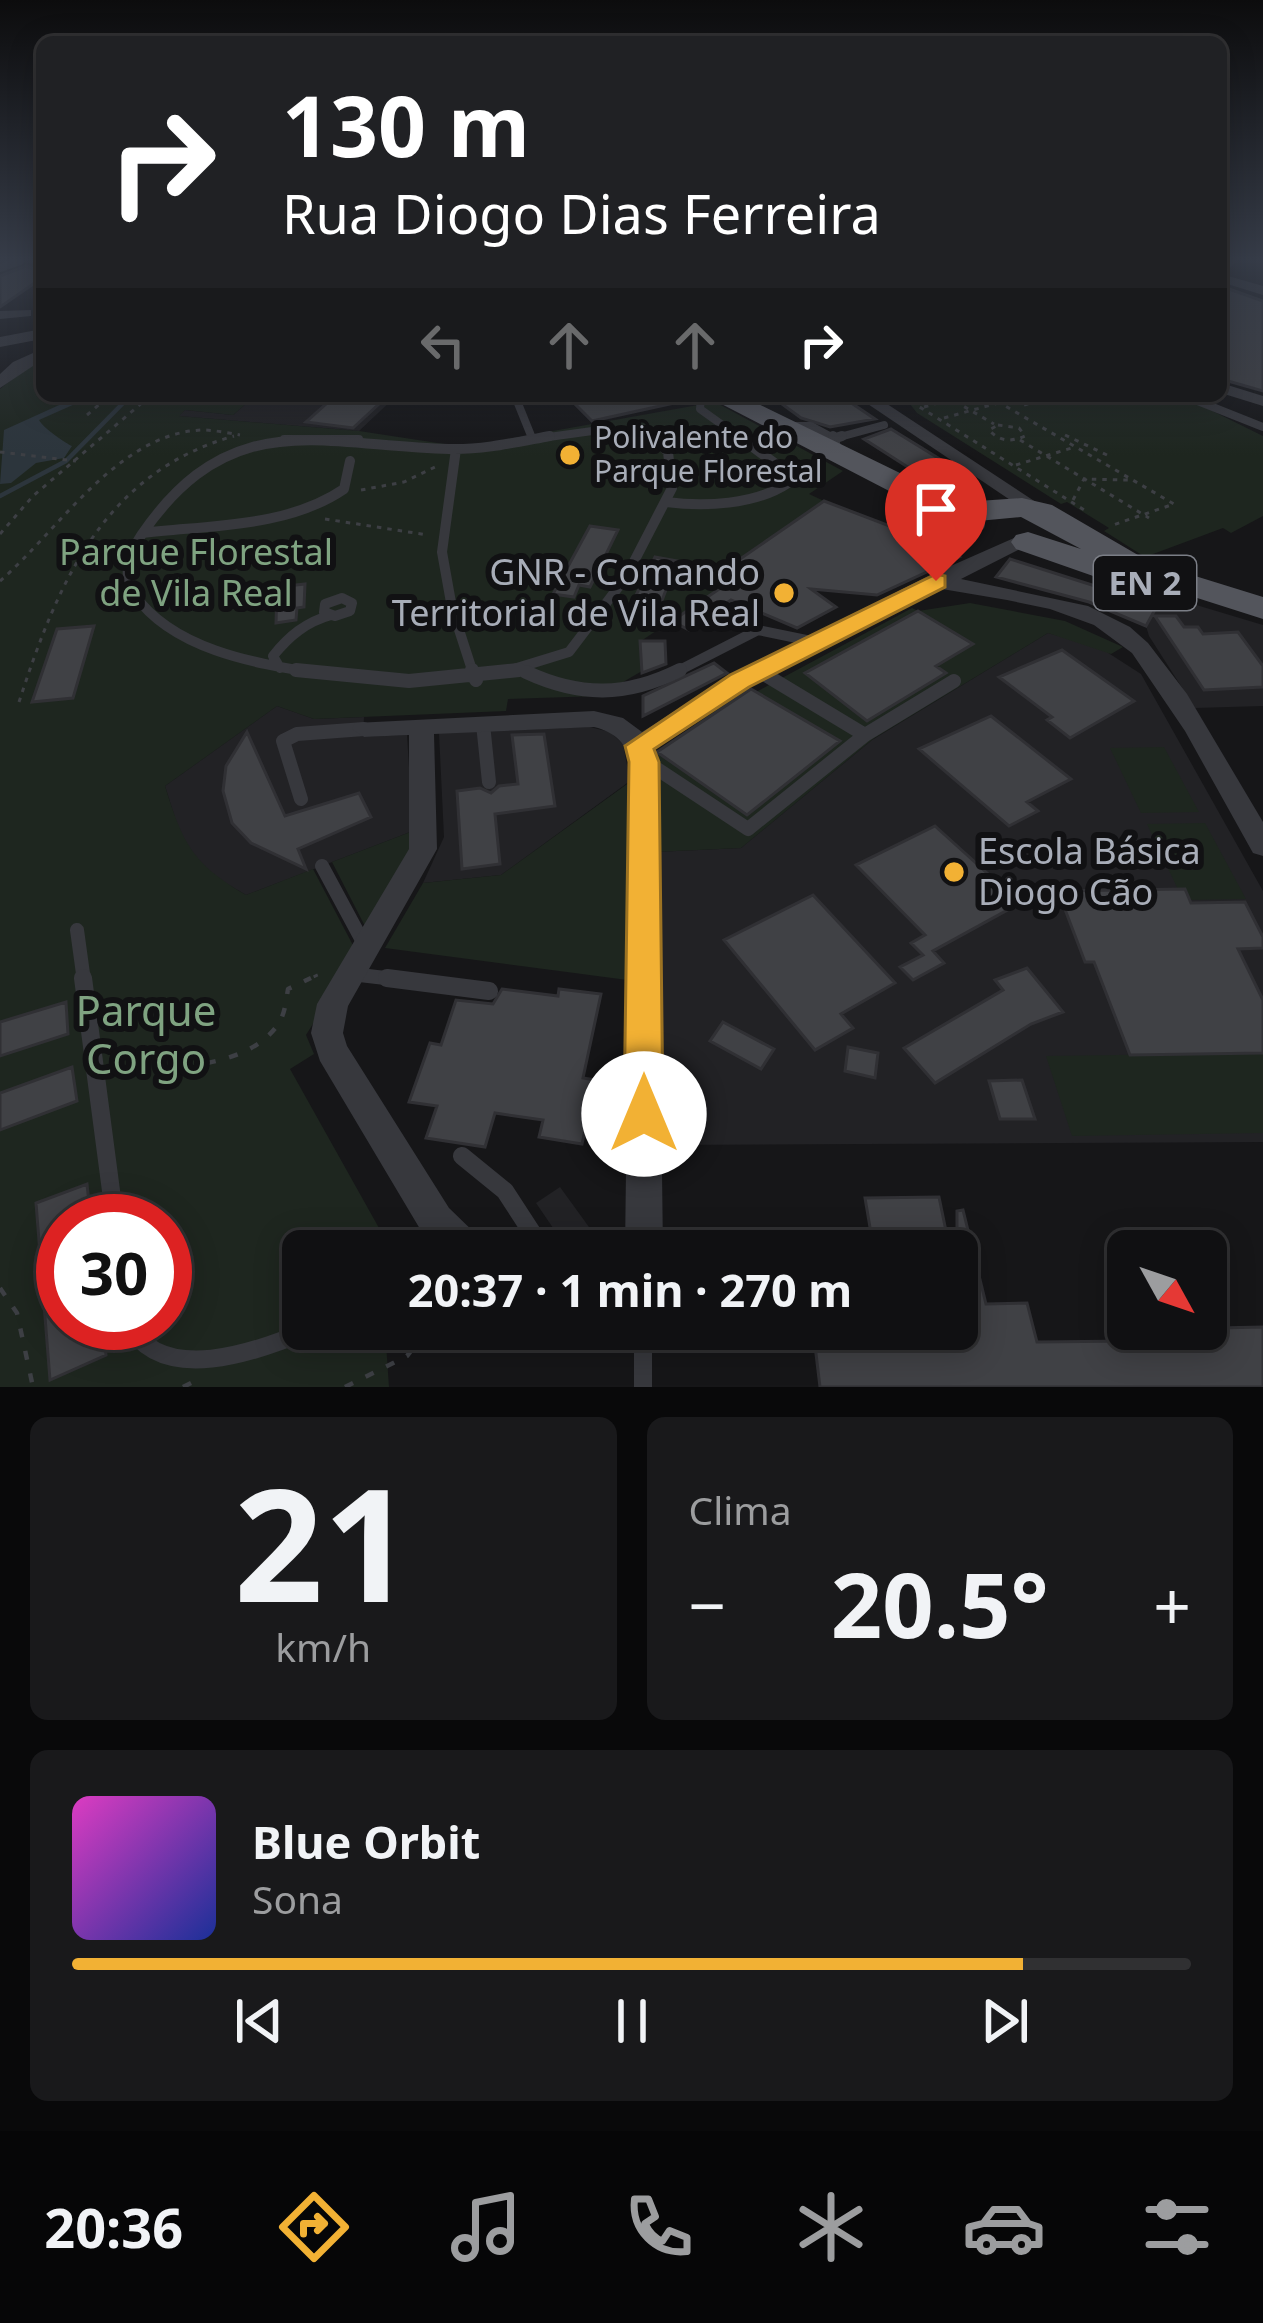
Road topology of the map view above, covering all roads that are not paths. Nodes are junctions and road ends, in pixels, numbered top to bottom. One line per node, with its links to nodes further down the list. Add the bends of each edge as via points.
1 (36, 335): 2 (street)
2 (0, 341)
3 (36, 357): 4 (street)
4 (0, 383)
5 (1227, 390): 6 (street)
6 (1263, 401)
7 (517, 402): 14 (lane)
8 (698, 402): 18 (lane, via 784,470 788,482 773,494 695,507)
9 (732, 402): 15 (main road, EN 2)
10 (871, 402): 19 (street)
11 (1200, 402): 13 (lane)
12 (884, 425): 15 (lane)
13 (1263, 428)
14 (532, 439): 16 (lane); 18 (lane, via 608,429 655,438 668,452)
15 (837, 446): 19 (main road, EN 2)
16 (456, 449): 21 (lane, via 330,436 264,444 190,478); 30 (lane, via 443,576)
17 (350, 461): 21 (lane, via 344,489 302,511)
18 (666, 502): 28 (lane, via 590,635)
19 (997, 512): 20 (lane); 22 (street, via 964,566); 23 (main road, EN 2, via 1144,572); 25 (main road, EN 2)
20 (904, 531)
21 (142, 534): 27 (lane, via 128,574 144,607 208,649)
22 (936, 581): 26 (street); 39 (street, via 1060,608 1120,631 1163,679)
23 (1263, 608)
24 (323, 615): 27 (lane, via 275,652)
25 (1263, 619)
26 (816, 642): 28 (lane, via 758,630 627,690 563,689); 29 (street)
27 (280, 669): 30 (lane)
28 (526, 671): 30 (lane)
29 (759, 671): 35 (lane); 36 (street)
30 (476, 680)
31 (954, 682): 35 (lane)
32 (482, 724): 33 (street); 36 (street, via 600,719 623,728); 37 (lane)
33 (421, 727): 34 (street); 42 (street, via 426,841)
34 (364, 730): 38 (lane, via 283,741)
35 (866, 735): 36 (lane, via 748,829)
36 (641, 753): 48 (street)
37 (489, 782)
38 (301, 799)
39 (1263, 846)
40 (322, 866): 42 (lane)
41 (77, 930): 45 (lane)
42 (357, 961): 43 (lane); 46 (street, via 329,1015 332,1051)
43 (489, 991)
44 (462, 1156): 47 (lane, via 505,1191)
45 (112, 1194)
46 (446, 1230)
47 (530, 1230)
48 (644, 1230)
49 (282, 1342): 53 (lane)
50 (133, 1350): 52 (lane)
51 (644, 1350): 54 (lane)
52 (146, 1372)
53 (193, 1382)
54 (643, 1387)

